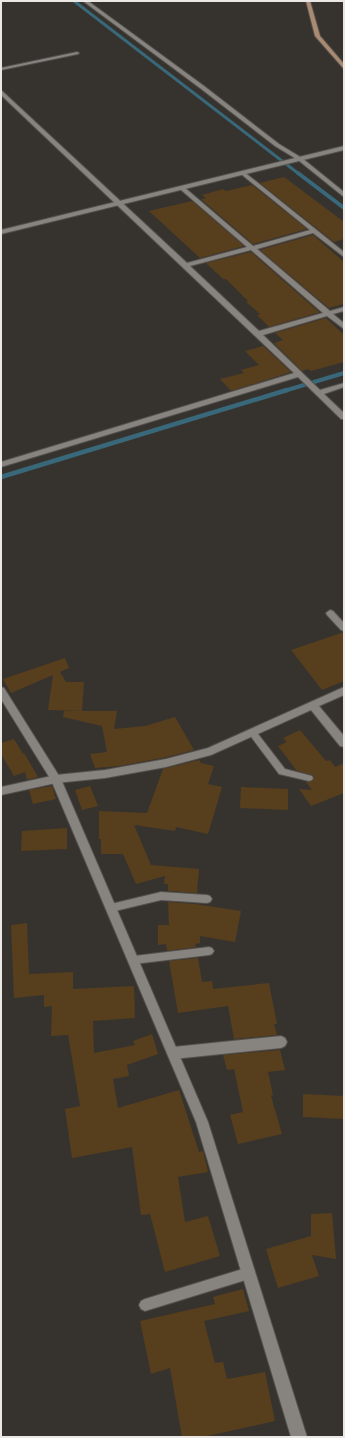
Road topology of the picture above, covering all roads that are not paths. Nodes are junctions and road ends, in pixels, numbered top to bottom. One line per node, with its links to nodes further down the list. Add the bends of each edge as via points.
1 (85, 1): 8 (street, via 277,145)
2 (308, 1): 4 (main road, via 318,36)
3 (76, 54): 5 (lane)
4 (344, 67)
5 (1, 69)
6 (1, 92): 12 (street)
7 (344, 148): 8 (street)
8 (300, 159): 9 (street); 11 (street)
9 (243, 173): 10 (street); 13 (street)
10 (182, 188): 12 (street); 15 (street)
11 (344, 195)
12 (121, 203): 14 (street); 17 (street)
13 (315, 231): 15 (street); 16 (street)
14 (1, 232)
15 (252, 247): 17 (street); 19 (street)
16 (344, 255)
17 (184, 266): 21 (street)
18 (344, 310): 19 (street)
19 (330, 314): 20 (street); 21 (street)
20 (344, 327)
21 (258, 334): 22 (street)
22 (301, 376): 24 (street); 26 (street)
23 (344, 385): 24 (street)
24 (319, 393): 25 (street)
25 (344, 417)
26 (1, 465)
27 (330, 613): 28 (lane)
28 (344, 628)
29 (1, 691): 35 (street)
30 (344, 691): 31 (street)
31 (312, 705): 32 (street); 33 (street)
32 (252, 732): 34 (lane, via 282,772); 35 (street, via 211,751 166,764)
33 (344, 743)
34 (309, 778)
35 (56, 779): 36 (street); 38 (street)
36 (1, 791)
37 (207, 899): 38 (lane, via 161,896)
38 (111, 908): 40 (street)
39 (209, 951): 40 (lane)
40 (134, 960): 42 (street)
41 (282, 1042): 42 (street)
42 (173, 1053): 43 (street, via 202,1122)
43 (249, 1273): 44 (lane); 45 (street)
44 (145, 1305)
45 (299, 1437)

